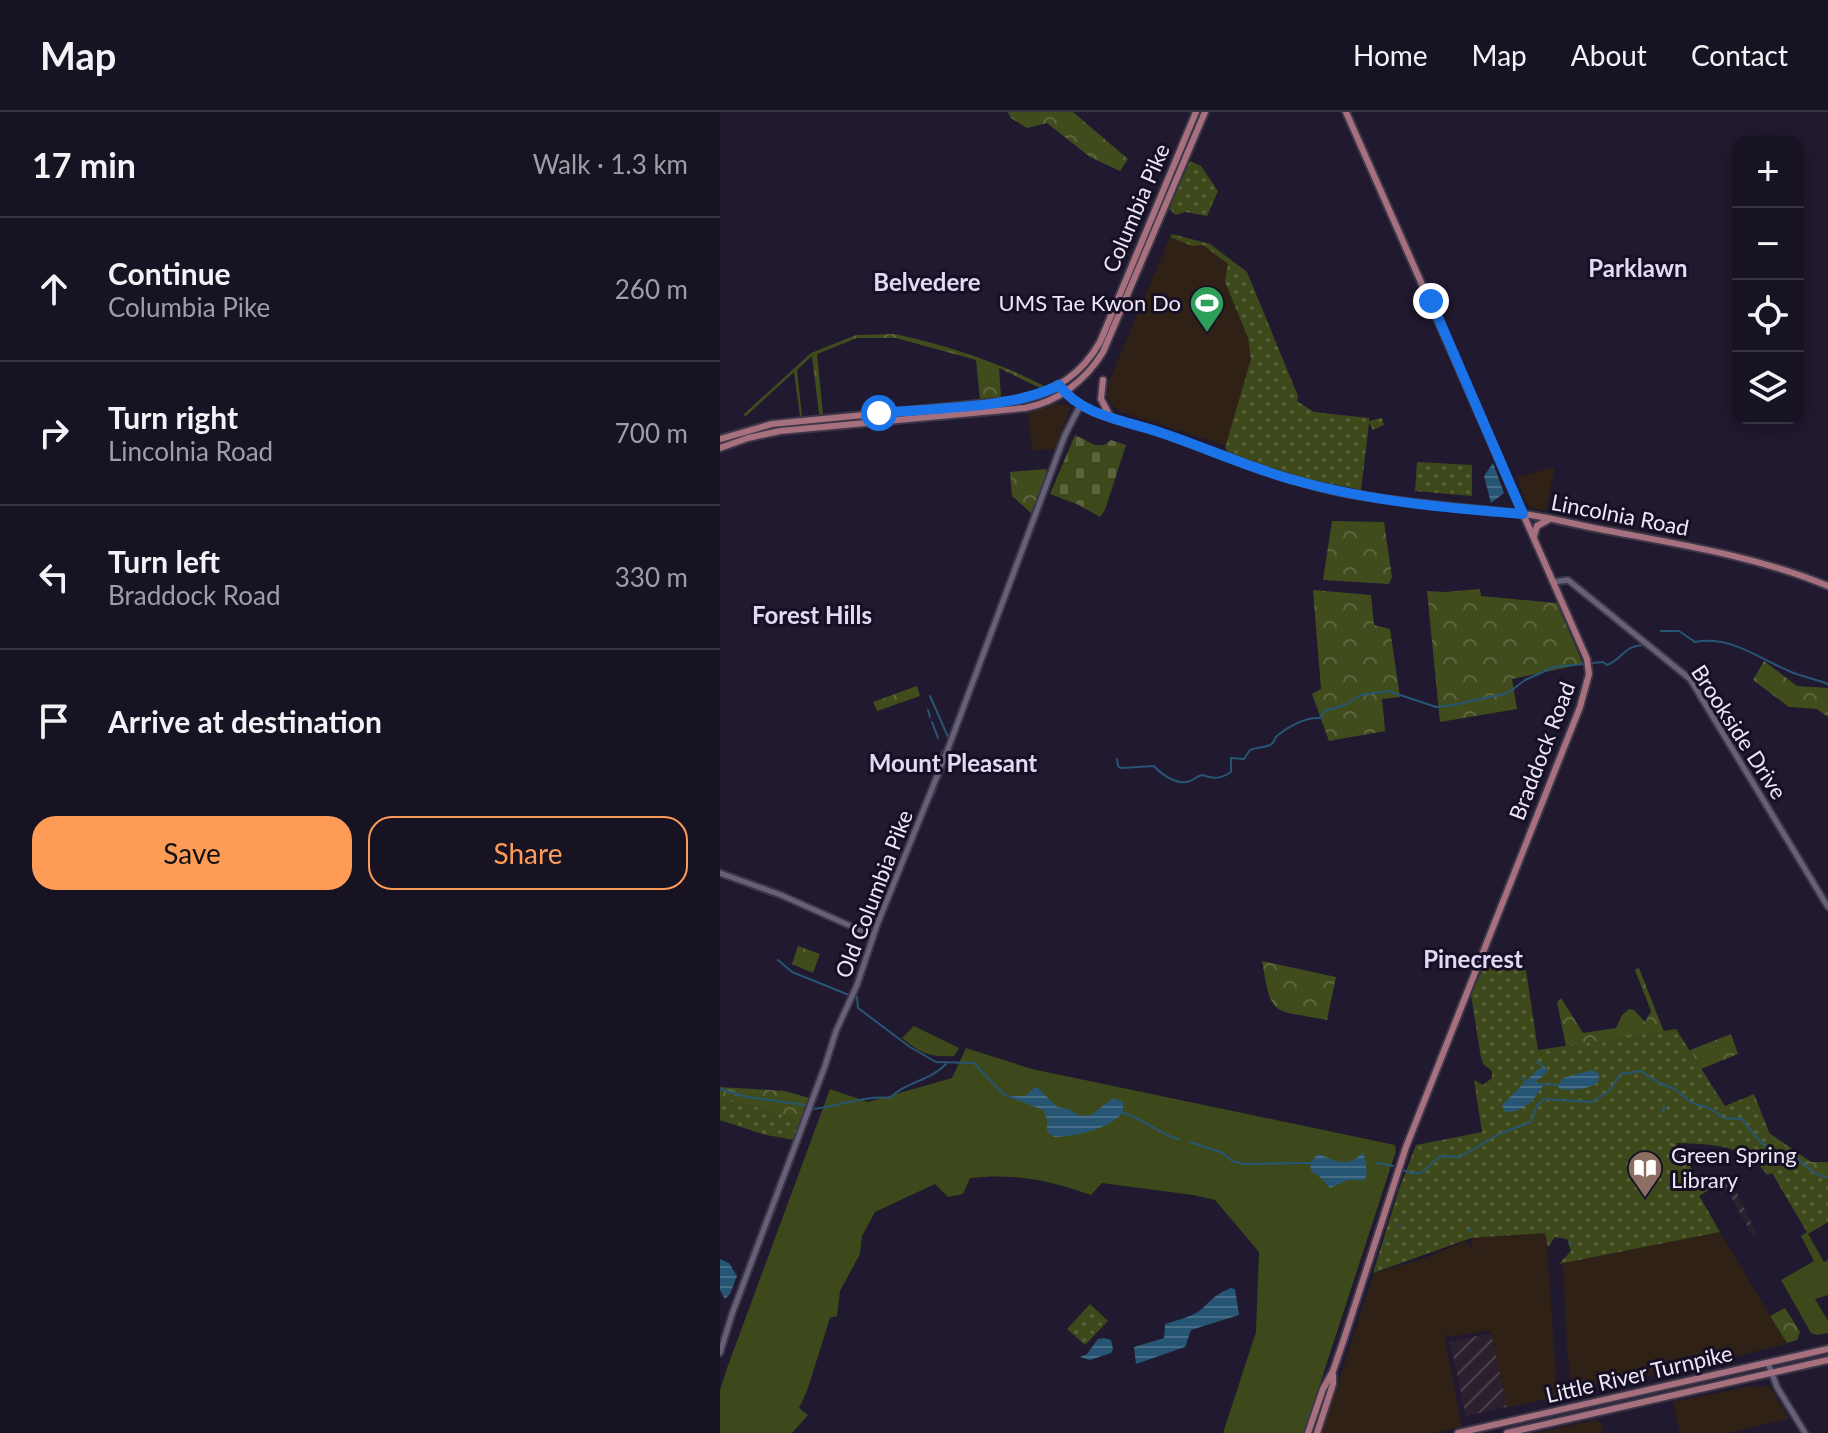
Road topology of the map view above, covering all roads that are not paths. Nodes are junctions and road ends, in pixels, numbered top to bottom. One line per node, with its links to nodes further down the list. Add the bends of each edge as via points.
1 (1196, 112): 5 (main road, Columbia Pike, via 1100,342)
2 (1205, 112): 6 (main road, Columbia Pike, via 1103,352)
3 (1346, 112): 11 (main road, Braddock Road)
4 (1103, 380): 8 (main road, via 1101,399)
5 (1062, 383): 6 (main road, Lincolnia Road); 9 (main road, Columbia Pike, via 1017,400 772,424)
6 (1067, 390): 7 (main road, Lincolnia Road, via 1074,403); 10 (main road, Columbia Pike, via 1025,408 780,431)
7 (1081, 404): 8 (main road, Lincolnia Road); 18 (street, Old Columbia Pike)
8 (1111, 418): 11 (main road, Lincolnia Road, via 1333,490)
9 (720, 439)
10 (720, 448)
11 (1523, 514): 12 (main road, Lincolnia Road); 13 (main road, Braddock Road)
12 (1551, 519): 13 (main road, via 1535,529); 15 (main road, Lincolnia Road, via 1729,556)
13 (1536, 544): 14 (main road, Braddock Road)
14 (1553, 582): 17 (street, Brookside Drive, via 1568,580 1690,679); 23 (main road, Braddock Road, via 1587,659 1588,683 1406,1147)
15 (1828, 586)
16 (720, 873): 18 (street)
17 (1828, 907)
18 (873, 936): 20 (street, Old Columbia Pike)
19 (1828, 1349): 22 (main road, Little River Turnpike)
20 (720, 1353)
21 (1828, 1360): 24 (main road, Little River Turnpike)
22 (1768, 1363): 24 (street); 27 (main road, Little River Turnpike)
23 (1333, 1371): 25 (main road, Braddock Road); 26 (main road, Braddock Road)
24 (1771, 1374): 28 (main road, Little River Turnpike); 29 (street)
25 (1308, 1433)
26 (1317, 1433)
27 (1458, 1433)
28 (1507, 1433)
29 (1805, 1433)

